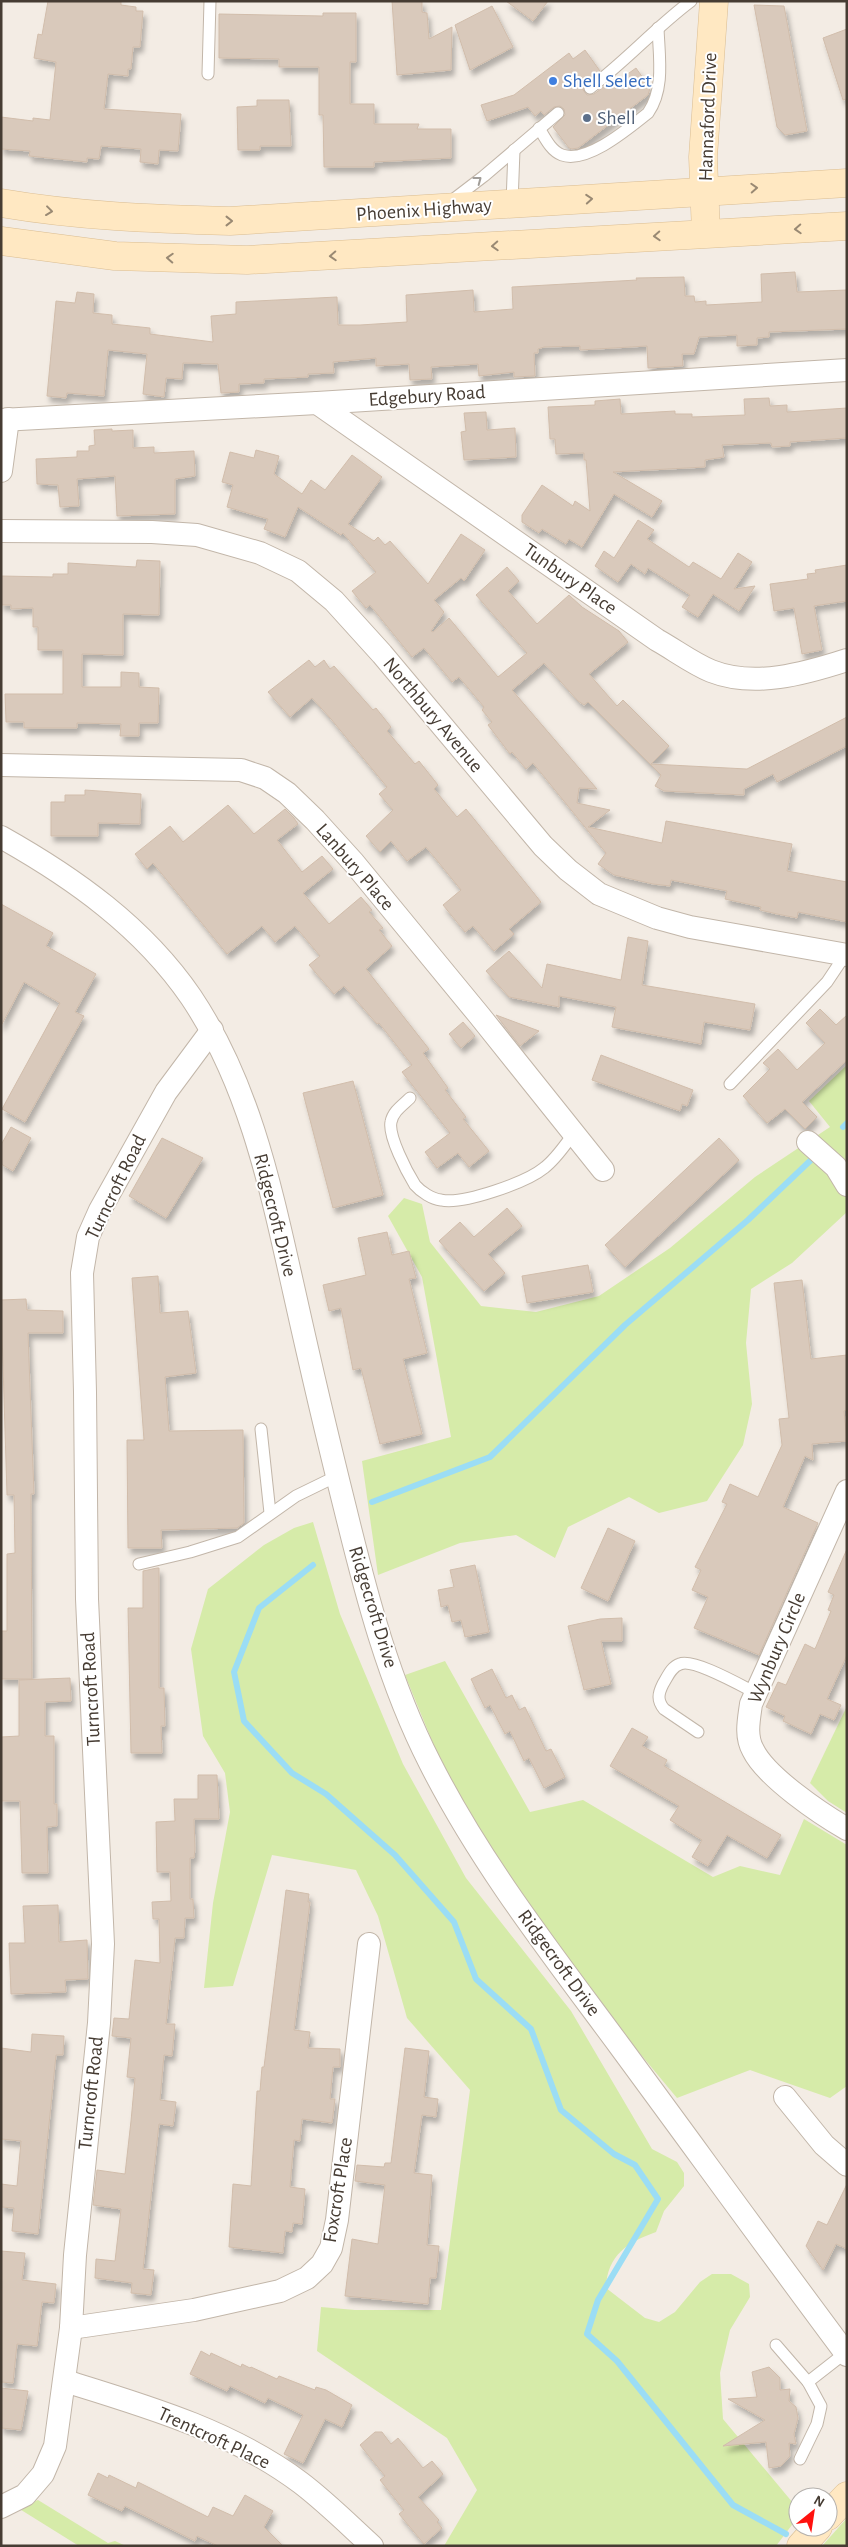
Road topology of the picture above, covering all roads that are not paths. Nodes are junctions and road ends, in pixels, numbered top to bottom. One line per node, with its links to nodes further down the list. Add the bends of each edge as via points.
1 (210, 1): 5 (lane)
2 (691, 1): 4 (lane)
3 (714, 1): 11 (main road, Hannaford Drive, via 703,157)
4 (658, 28): 6 (lane, via 619,66); 8 (lane, via 660,81 655,104 648,113 590,153 575,157 561,155 548,144)
5 (208, 74)
6 (590, 88)
7 (558, 113): 8 (lane)
8 (539, 128): 9 (lane)
9 (514, 150): 13 (lane); 14 (lane, one-way to 9)
10 (847, 183): 11 (main road, Phoenix Highway, one-way to 10)
11 (705, 192): 13 (main road, Phoenix Highway, one-way to 11); 16 (main road, Hannaford Drive)
12 (1, 203): 14 (main road, Phoenix Highway, one-way to 14, via 47,211 144,219 230,221)
13 (512, 204): 14 (main road, Phoenix Highway)
14 (440, 209)
15 (847, 226): 16 (main road, Phoenix Highway, one-way to 16)
16 (706, 233): 17 (main road, Phoenix Highway, one-way to 17, via 247,260 115,256)
17 (1, 241)
18 (847, 370): 19 (street, Edgebury Road)
19 (317, 403): 20 (street, Edgebury Road); 23 (street, Tunbury Place, via 658,640 711,671 740,678 773,678)
20 (5, 420): 21 (street, Edgebury Road)
21 (1, 471)
22 (1, 531): 26 (street, Northbury Avenue, via 197,535 260,553 298,571 334,601 382,654 543,846 599,894 657,918 690,927)
23 (847, 660)
24 (1, 765): 30 (street, Lanbury Place, via 210,768 241,770 265,778 287,793 354,863)
25 (1, 837): 27 (street, Ridgecroft Drive, via 44,861 110,908 151,947)
26 (846, 955): 28 (lane, via 827,982)
27 (212, 1030): 35 (street, Ridgecroft Drive, via 232,1070 252,1125 275,1205); 45 (street, Turncroft Road, via 166,1092 100,1210 88,1237 82,1273 87,1599 103,1944)
28 (730, 1084)
29 (410, 1098): 30 (lane, via 395,1112 391,1121 393,1140 416,1185 426,1194 441,1200 458,1201 528,1179 545,1168)
30 (574, 1133): 32 (street, Lanbury Place)
31 (808, 1142): 33 (street, via 836,1167)
32 (603, 1170)
33 (847, 1185)
34 (261, 1429): 37 (lane)
35 (337, 1476): 37 (lane); 47 (street, Ridgecroft Drive, via 365,1590 396,1684 427,1758 470,1836 529,1923)
36 (847, 1491): 39 (street, Wynbury Circle)
37 (270, 1513): 38 (lane, via 238,1537)
38 (139, 1564)
39 (756, 1693): 40 (lane, via 693,1664 686,1662 675,1667 658,1695 660,1704); 41 (street, Wynbury Circle, via 748,1729 753,1750 771,1773 824,1816)
40 (698, 1732)
41 (847, 1829)
42 (368, 1944): 45 (street, Foxcroft Place, via 337,2220 331,2248 322,2264 307,2278 280,2291 194,2310)
43 (785, 2097): 44 (street, via 824,2145)
44 (847, 2165)
45 (71, 2328): 48 (street, Turncroft Road)
46 (776, 2345): 49 (lane)
47 (846, 2354): 49 (lane)
48 (65, 2381): 53 (street, Turncroft Road, via 55,2446 43,2474 25,2495); 54 (street, Trentcroft Place, via 152,2408 255,2453 301,2483)
49 (808, 2382): 50 (lane, via 819,2397 821,2414)
50 (800, 2459)
51 (847, 2496): 52 (main road)
52 (838, 2505)
53 (1, 2507)
54 (371, 2545)

